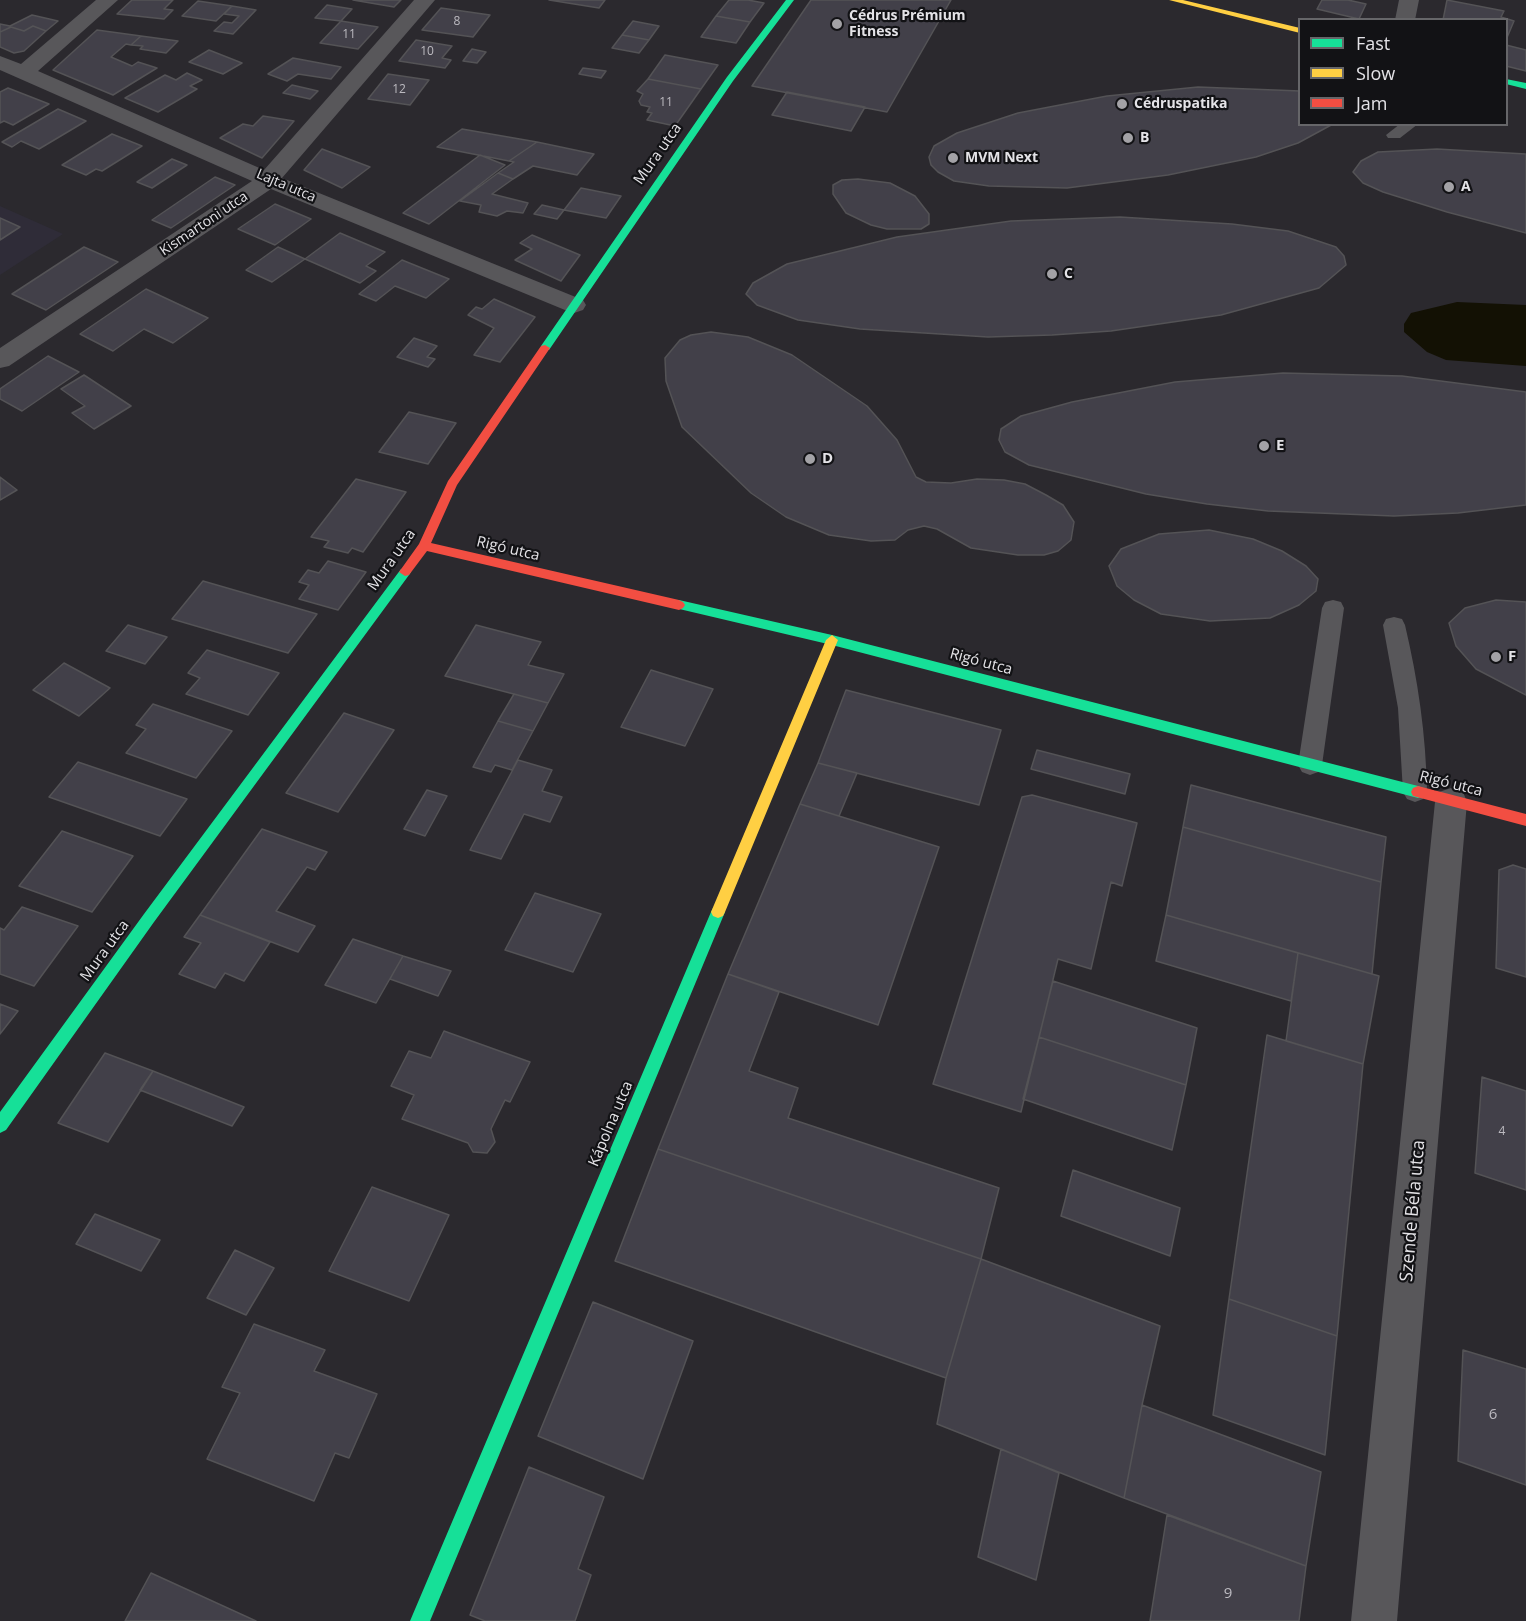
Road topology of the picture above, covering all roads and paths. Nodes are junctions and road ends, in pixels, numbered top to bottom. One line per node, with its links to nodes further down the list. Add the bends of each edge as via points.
1 (108, 0): 9 (street)
2 (425, 0): 14 (street, Kismartoni utca)
3 (790, 0): 15 (street, Mura utca, via 723,88)
4 (1173, 0): 7 (street)
5 (1409, 0): 6 (street)
6 (1406, 18)
7 (1298, 31)
8 (0, 62): 9 (street, Lajta utca)
9 (24, 72): 14 (street, Lajta utca)
10 (1508, 82): 11 (street)
11 (1526, 86)
12 (1408, 126): 13 (lane)
13 (1394, 135)
14 (268, 180): 15 (street, Lajta utca); 16 (street, Kismartoni utca)
15 (574, 306): 17 (street, Mura utca, via 452,484)
16 (0, 360)
17 (424, 546): 20 (street, Rigó utca); 24 (street, Mura utca)
18 (1332, 608): 21 (lane)
19 (1394, 625): 22 (lane, via 1407,680 1415,746)
20 (832, 640): 21 (street, Rigó utca); 25 (street, Kápolna utca)
21 (1310, 765): 22 (street, Rigó utca)
22 (1433, 797): 23 (street, Rigó utca); 26 (street, Szende Béla utca)
23 (1526, 820)
24 (0, 1125)
25 (420, 1621)
26 (1374, 1621)

